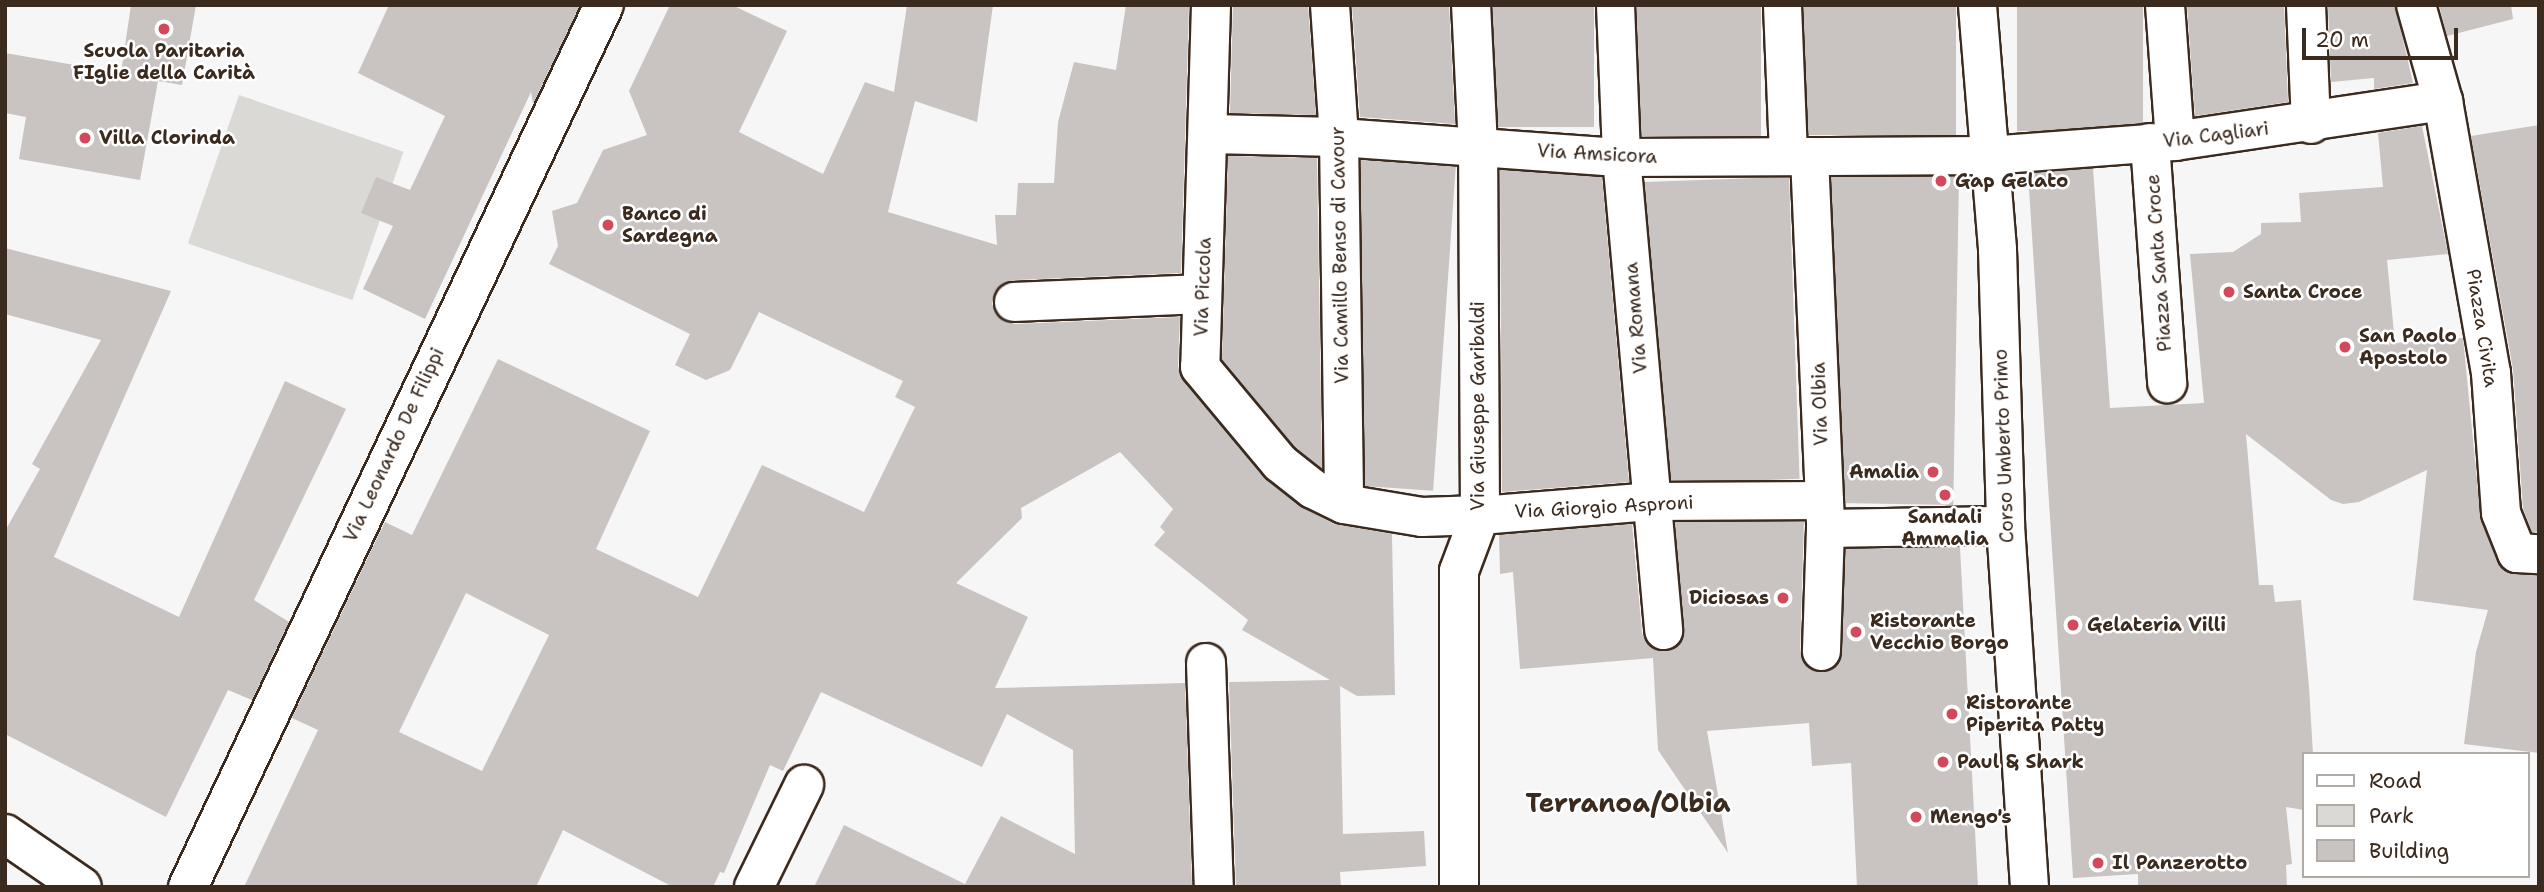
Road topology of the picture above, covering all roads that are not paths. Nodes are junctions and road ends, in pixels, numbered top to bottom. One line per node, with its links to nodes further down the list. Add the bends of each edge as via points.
1 (604, 5): 35 (street, Via Leonardo De Filippi)
2 (1211, 5): 13 (street, Via Piccola)
3 (1330, 5): 14 (street, Via Camillo Benso di Cavour)
4 (1471, 5): 16 (street, Via Giuseppe Garibaldi)
5 (1615, 5): 19 (street, Via Romana)
6 (1782, 5): 18 (street, Via Olbia)
7 (1977, 5): 17 (street, Corso Umberto Primo)
8 (2165, 5): 15 (street, Piazza Santa Croce)
9 (2306, 5): 12 (street)
10 (2416, 5): 11 (street, Piazza Civita)
11 (2443, 101): 12 (street, Via Cagliari); 28 (street, Piazza Civita, via 2491,373 2501,513)
12 (2311, 124): 15 (street, Via Cagliari)
13 (1208, 134): 14 (street, Via Amsicora); 20 (street, Via Piccola)
14 (1339, 137): 16 (street, Via Amsicora); 24 (street, Via Camillo Benso di Cavour)
15 (2163, 142): 17 (street, Via Cagliari); 22 (street, Piazza Santa Croce)
16 (1478, 147): 19 (street, Via Amsicora); 26 (street, Via Giuseppe Garibaldi)
17 (1988, 155): 18 (street, Via Amsicora); 27 (street, Corso Umberto Primo, via 1997,249)
18 (1798, 156): 19 (street, Via Amsicora); 25 (street, Via Olbia)
19 (1621, 157): 23 (street, Via Romana)
20 (1202, 294): 21 (street); 24 (street, Via Piccola, via 1200,367 1280,463 1313,489)
21 (1014, 302)
22 (2167, 383)
23 (1652, 501): 25 (street, Via Giorgio Asproni); 26 (street, Via Giorgio Asproni); 29 (street, Via Romana)
24 (1344, 504): 26 (street, Via Giorgio Asproni, via 1422,517)
25 (1825, 514): 27 (street, Via Giorgio Asproni); 30 (street, Via Olbia)
26 (1480, 515): 38 (street, Via Giuseppe Garibaldi, via 1459,571)
27 (2006, 525): 39 (street, Corso Umberto Primo)
28 (2528, 554)
29 (1663, 630)
30 (1821, 651)
31 (1206, 663): 37 (street)
32 (804, 785): 36 (street)
33 (5, 834): 34 (street)
34 (82, 887)
35 (188, 887)
36 (754, 887)
37 (1214, 887)
38 (1459, 887)
39 (2029, 887)

